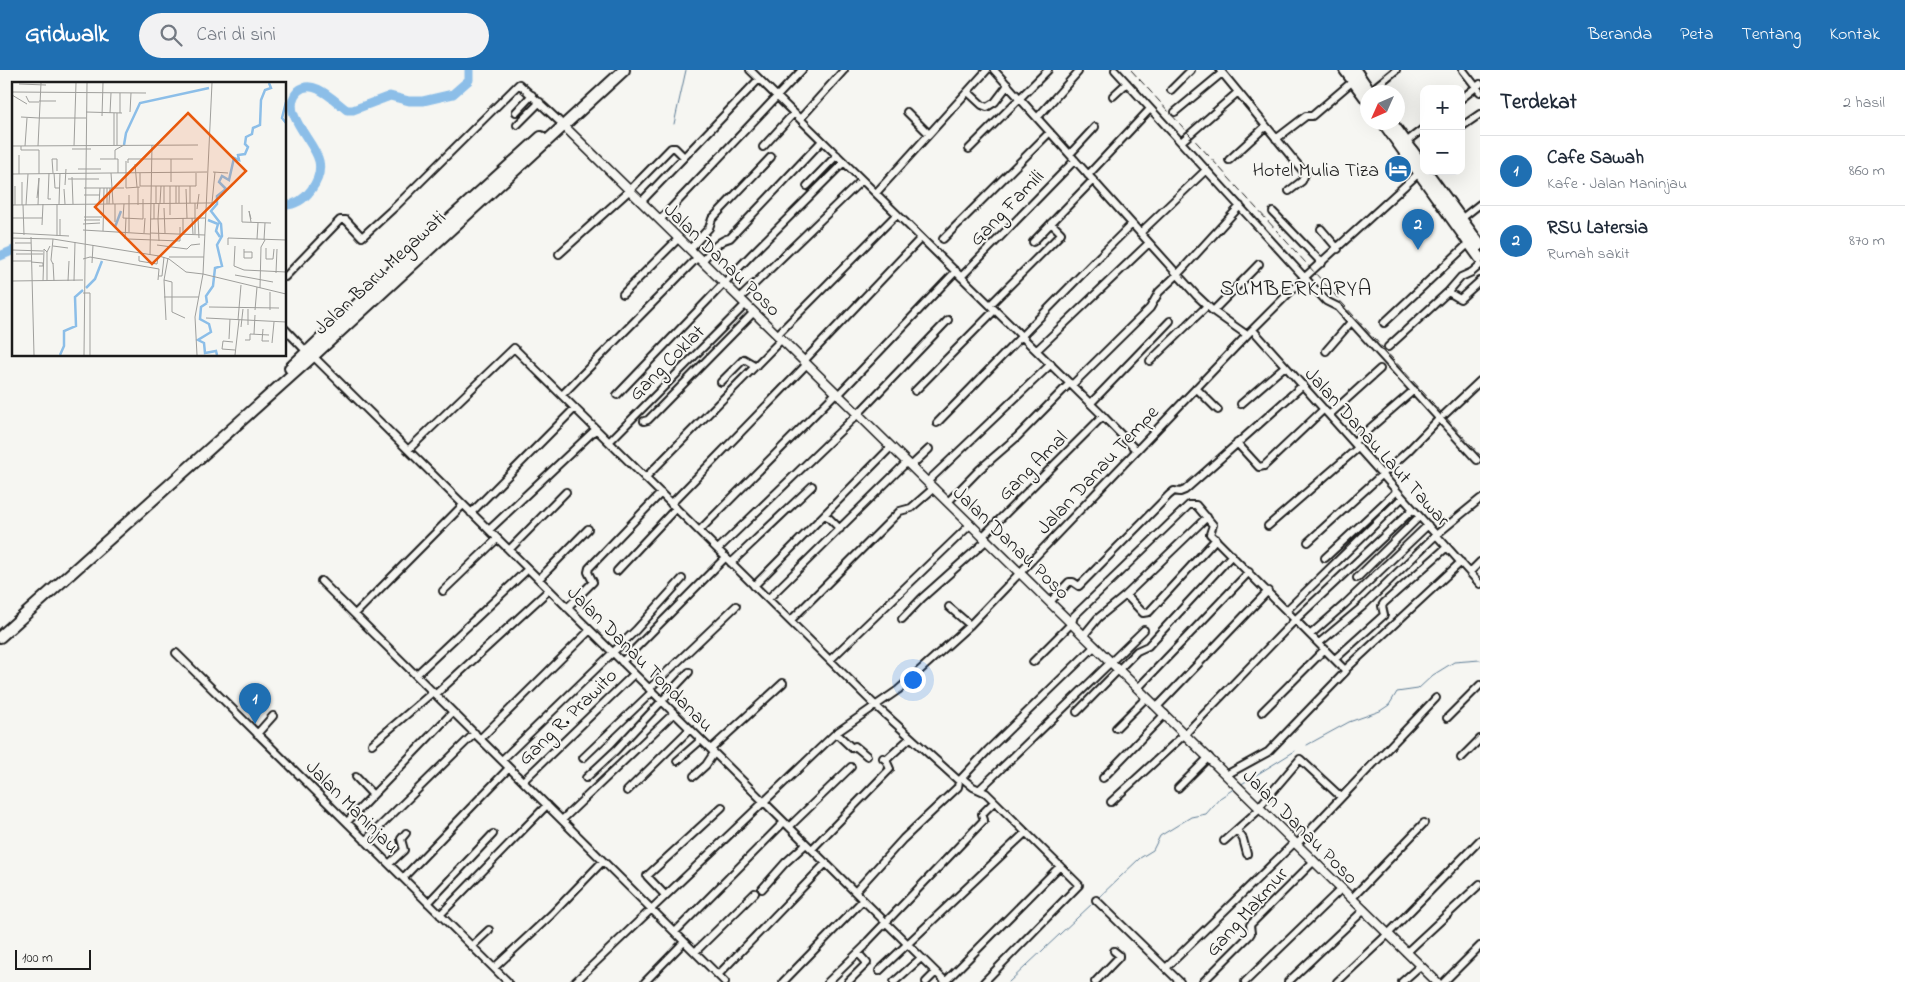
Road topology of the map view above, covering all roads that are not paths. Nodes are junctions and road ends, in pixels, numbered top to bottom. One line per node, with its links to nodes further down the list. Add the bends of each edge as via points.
1 (614, 70): 42 (main road, Jalan Baru Megawati)
2 (624, 70): 42 (main road, Jalan Baru Megawati)
3 (802, 70): 29 (street)
4 (844, 70): 40 (street)
5 (987, 70): 26 (street)
6 (994, 70): 20 (street)
7 (1048, 70): 31 (street)
8 (1115, 70): 19 (street)
9 (1191, 70): 25 (street)
10 (1346, 70): 18 (main road)
11 (1355, 70): 21 (main road)
12 (1396, 70): 22 (street)
13 (1463, 70): 24 (street)
14 (753, 71): 17 (street)
15 (1221, 71): 27 (street); 37 (street)
16 (1078, 72): 41 (street)
17 (759, 79): 29 (street); 61 (street)
18 (1353, 81): 23 (main road); 52 (street, via 1312,116 1306,116)
19 (1127, 83): 30 (street); 34 (street)
20 (1008, 85): 26 (street, via 987,107); 31 (street)
21 (1363, 85)
22 (1380, 85)
23 (1360, 87)
24 (1479, 88): 32 (street)
25 (1171, 90)
26 (968, 92): 51 (street)
27 (1238, 92): 45 (street); 54 (street)
28 (532, 95): 33 (street, Jalan Danau Poso); 35 (street); 104 (street, Jalan Danau Poso, via 519,84 362,237 346,220 340,220)
29 (777, 96): 38 (street); 82 (street)
30 (1113, 96)
31 (1019, 97): 41 (street); 57 (street)
32 (1465, 97)
33 (540, 102): 42 (street, Jalan Danau Poso); 44 (street)
34 (1150, 109): 54 (street); 70 (street)
35 (516, 112)
36 (907, 112): 51 (street)
37 (1175, 112)
38 (794, 113): 40 (street); 56 (street)
39 (1480, 114): 43 (street)
40 (800, 118): 53 (street)
41 (1037, 118): 50 (street)
42 (562, 123): 73 (street, Jalan Danau Poso); 129 (main road, Jalan Baru Megawati)
43 (1465, 124)
44 (517, 125)
45 (1266, 126): 52 (street); 62 (street)
46 (1095, 127): 60 (street, Gang Famili)
47 (1390, 130): 65 (main road)
48 (1398, 130): 55 (main road)
49 (1421, 130): 55 (street)
50 (1050, 132): 60 (street); 89 (street)
51 (929, 134): 75 (street)
52 (1276, 139): 74 (street, via 1305,174 1302,181)
53 (822, 142): 58 (street); 98 (street, via 730,238 724,239)
54 (1181, 142): 66 (street)
55 (1406, 142): 64 (main road)
56 (763, 147)
57 (969, 149)
58 (837, 155): 63 (street); 72 (street)
59 (771, 157): 94 (street, via 712,219 709,228)
60 (1072, 157): 70 (street); 105 (street, Gang Famili)
61 (684, 158): 73 (street, via 671,148); 76 (street)
62 (1229, 160)
63 (844, 162): 71 (street); 108 (street)
64 (1420, 165)
65 (1420, 166)
66 (1206, 170): 78 (street); 86 (street)
67 (1420, 173): 95 (street, Jalan Danau Tempe)
68 (1426, 175): 92 (main road)
69 (1427, 175): 81 (main road)
70 (1091, 178): 83 (street); 84 (street)
71 (862, 180): 75 (street); 111 (street)
72 (807, 186)
73 (630, 190): 76 (street, Jalan Danau Poso); 96 (street)
74 (1289, 191)
75 (876, 193): 80 (street)
76 (641, 202): 82 (street, Jalan Danau Poso)
77 (1480, 204): 81 (street)
78 (1240, 206): 103 (street); 106 (street)
79 (1273, 212): 99 (street)
80 (897, 214): 88 (street); 125 (street)
81 (1461, 218): 93 (main road)
82 (660, 220): 87 (street, Jalan Danau Poso)
83 (1051, 223): 90 (street); 114 (street, via 1062,233)
84 (1132, 224): 86 (street); 124 (street)
85 (1321, 229): 95 (street)
86 (1140, 233): 91 (street)
87 (679, 238): 94 (street, Jalan Danau Poso); 110 (street)
88 (922, 238): 102 (street); 131 (street)
89 (943, 239)
90 (1033, 242)
91 (1149, 243): 103 (street); 127 (street)
92 (1469, 243): 97 (main road); 120 (street)
93 (1480, 245)
94 (690, 249): 98 (street, Jalan Danau Poso)
95 (1338, 249): 99 (street, Jalan Danau Tempe)
96 (559, 254)
97 (1480, 258)
98 (700, 259): 108 (street, Jalan Danau Poso); 144 (street)
99 (1322, 263): 106 (street, Jalan Danau Tempe)
100 (1259, 264): 115 (street)
101 (1480, 265): 109 (street, via 1461,277)
102 (956, 271): 105 (street); 143 (street)
103 (1178, 274): 113 (street); 138 (street, via 1156,294 1150,308)
104 (286, 276)
105 (961, 276): 114 (street)
106 (1305, 278): 119 (street); 122 (street, Jalan Danau Tempe)
107 (1480, 281): 109 (street, via 1460,298)
108 (725, 284): 111 (street, Jalan Danau Poso); 145 (street)
109 (1448, 292): 126 (street)
110 (623, 294)
111 (740, 298): 112 (street, Jalan Danau Poso)
112 (746, 304): 116 (street, Jalan Danau Poso); 159 (street, Gang Coklat)
113 (1207, 306): 115 (street); 130 (street)
114 (993, 308): 124 (street); 142 (street)
115 (1213, 311): 123 (street)
116 (754, 312): 125 (street, Jalan Danau Poso); 156 (street)
117 (948, 320): 151 (street)
118 (1170, 321): 146 (street)
119 (1351, 322): 128 (street); 141 (street)
120 (1384, 323)
121 (286, 330): 129 (street, Jalan Danau Tondanau)
122 (1253, 330): 123 (street, Jalan Danau Tempe); 134 (street, Jalan Danau Laut Tawar)
123 (1247, 335): 140 (street, Jalan Danau Tempe)
124 (1022, 336): 127 (street); 157 (street)
125 (779, 337): 131 (street, Jalan Danau Poso); 133 (street)
126 (1388, 347)
127 (1037, 350): 132 (street)
128 (1326, 351)
129 (310, 354): 155 (main road, Jalan Baru Megawati); 164 (street, Jalan Danau Tondanau)
130 (1150, 361)
131 (806, 363): 143 (street, Jalan Danau Poso); 180 (street)
132 (1051, 364): 138 (street); 170 (street)
133 (756, 366): 137 (street, via 744,358); 169 (street)
134 (1285, 366): 139 (street, Jalan Danau Laut Tawar); 147 (street)
135 (1380, 369): 152 (street)
136 (1480, 381): 154 (street)
137 (721, 382)
138 (1071, 384): 146 (street); 178 (street)
139 (1303, 385): 149 (street, Jalan Danau Laut Tawar); 160 (street)
140 (1196, 388): 150 (street); 165 (street, Jalan Danau Tempe)
141 (1414, 390): 154 (street); 161 (street)
142 (915, 391)
143 (837, 394): 151 (street, Jalan Danau Poso); 192 (street)
144 (562, 395): 148 (street); 164 (street, via 514,348)
145 (617, 395)
146 (1091, 403): 153 (street)
147 (1241, 404)
148 (575, 408): 158 (street); 182 (street)
149 (1324, 409): 152 (street, Jalan Danau Laut Tawar); 160 (street, via 1264,466 1258,466)
150 (1218, 410)
151 (858, 414): 162 (street, Jalan Danau Poso); 199 (street)
152 (1329, 415): 161 (street, Jalan Danau Laut Tawar)
153 (1103, 416): 165 (street); 194 (street, Gang Amal)
154 (1442, 417): 166 (street); 168 (street)
155 (236, 421): 234 (main road, Jalan Baru Megawati); 239 (main road, Jalan Baru Megawati)
156 (644, 421)
157 (937, 423)
158 (596, 429): 159 (street); 191 (street)
159 (609, 442): 169 (street)
160 (1237, 443): 223 (street, via 1185,490 1169,495 1079,586 1069,582)
161 (1356, 444): 168 (street, Jalan Danau Laut Tawar); 188 (street)
162 (891, 447): 167 (street, Jalan Danau Poso); 183 (street)
163 (929, 449): 167 (street)
164 (408, 450): 179 (street, Jalan Danau Tondanau)
165 (1136, 450): 211 (street, Jalan Danau Tempe)
166 (1477, 460)
167 (909, 464): 170 (street, Jalan Danau Poso); 190 (street)
168 (1382, 473): 173 (street, Jalan Danau Laut Tawar); 197 (street)
169 (645, 478): 175 (street)
170 (927, 482): 172 (street, Jalan Danau Poso)
171 (812, 486): 206 (street)
172 (934, 488): 178 (street, Jalan Danau Poso); 231 (street, via 911,508 900,510)
173 (1397, 491): 176 (street, Jalan Danau Laut Tawar); 203 (street)
174 (566, 492): 200 (street)
175 (661, 493): 180 (street); 226 (street, via 589,568 593,582)
176 (1402, 498): 181 (street, Jalan Danau Laut Tawar); 227 (street)
177 (1480, 498): 193 (street)
178 (948, 502): 186 (street, Jalan Danau Poso)
179 (463, 505): 182 (street, Jalan Danau Tondanau); 228 (street)
180 (674, 506): 192 (street); 208 (street)
181 (1412, 510): 185 (street, Jalan Danau Laut Tawar); 230 (street)
182 (471, 513): 191 (street, Jalan Danau Tondanau)
183 (825, 514): 190 (street); 217 (street)
184 (1207, 517): 196 (street, via 1213,525 1210,534); 221 (street); 232 (street, via 1196,505 1189,505 1074,616)
185 (1420, 517): 187 (street, Jalan Danau Laut Tawar); 212 (street)
186 (970, 524): 194 (street, Jalan Danau Poso); 246 (street)
187 (1428, 525): 193 (street, Jalan Danau Laut Tawar); 237 (street)
188 (1268, 526)
189 (588, 529): 215 (street)
190 (840, 529): 222 (street)
191 (489, 530): 195 (street, Jalan Danau Tondanau)
192 (699, 531): 199 (street)
193 (1436, 535): 198 (street, Jalan Danau Laut Tawar); 240 (street, via 1362,607)
194 (985, 538): 211 (street, Jalan Danau Poso); 229 (street, Gang Amal)
195 (497, 539): 200 (street, Jalan Danau Tondanau); 219 (street)
196 (1216, 540): 201 (street); 221 (street, via 1149,612 1143,613)
197 (1308, 542)
198 (1447, 547): 204 (street, Jalan Danau Laut Tawar); 245 (street, via 1384,603 1384,615)
199 (718, 549): 202 (street)
200 (509, 550): 207 (street, Jalan Danau Tondanau)
201 (1232, 555): 209 (street); 250 (street, via 1148,646 1137,651)
202 (726, 558): 206 (street); 247 (street)
203 (1325, 558)
204 (1461, 562): 210 (street, Jalan Danau Laut Tawar); 251 (street)
205 (1480, 562): 210 (street)
206 (732, 563): 217 (street)
207 (528, 569): 215 (street, Jalan Danau Tondanau); 253 (street)
208 (617, 571)
209 (1249, 572): 220 (street); 257 (street)
210 (1470, 572): 216 (street, Jalan Danau Laut Tawar)
211 (1020, 573): 223 (street, Jalan Danau Poso); 233 (street, Jalan Danau Tempe)
212 (1357, 578)
213 (682, 579): 244 (street)
214 (321, 580): 228 (street)
215 (539, 580): 218 (street, Jalan Danau Tondanau)
216 (1480, 584)
217 (754, 586): 222 (street)
218 (549, 590): 226 (street, Jalan Danau Tondanau); 259 (street)
219 (443, 591)
220 (1268, 592): 227 (street); 264 (street)
221 (1126, 595): 238 (street, via 1098,618)
222 (768, 599): 231 (street)
223 (1050, 602): 232 (street, Jalan Danau Poso)
224 (736, 606): 258 (street)
225 (949, 607): 233 (street)
226 (567, 608): 235 (street, Jalan Danau Tondanau)
227 (1287, 610): 230 (street)
228 (355, 614): 253 (street)
229 (902, 619)
230 (1296, 619): 237 (street); 276 (street)
231 (790, 621): 246 (street)
232 (1072, 623): 238 (street, Jalan Danau Poso); 248 (street)
233 (970, 625): 263 (street, Jalan Danau Tempe)
234 (0, 630)
235 (590, 630): 244 (street, Jalan Danau Tondanau); 277 (street)
236 (1144, 630): 249 (street)
237 (1310, 634): 240 (street)
238 (1084, 636): 241 (street, Jalan Danau Poso)
239 (0, 637)
240 (1319, 643): 242 (street)
241 (1096, 646): 249 (street, Jalan Danau Poso); 296 (street)
242 (1325, 649): 245 (street); 267 (street)
243 (176, 652): 275 (street, Jalan Maninjau)
244 (612, 652): 247 (street, Jalan Danau Tondanau); 287 (street)
245 (1335, 659): 251 (street)
246 (830, 660): 263 (street)
247 (622, 662): 254 (street, Jalan Danau Tondanau)
248 (1033, 662)
249 (1112, 662): 250 (street, Jalan Danau Poso); 299 (street)
250 (1119, 670): 257 (street, Jalan Danau Poso); 266 (street)
251 (1346, 670): 291 (street, via 1268,752)
252 (688, 672): 262 (street)
253 (416, 674): 259 (street)
254 (634, 674): 258 (street, Jalan Danau Tondanau); 297 (street, Gang R. Prawito)
255 (782, 683): 282 (street)
256 (1480, 685): 271 (street)
257 (1138, 688): 260 (street, Jalan Danau Poso)
258 (651, 690): 262 (street, Jalan Danau Tondanau); 285 (street)
259 (435, 693): 265 (street); 281 (street)
260 (1147, 697): 264 (street, Jalan Danau Poso); 272 (street)
261 (1436, 698): 302 (street)
262 (662, 702): 268 (street, Jalan Danau Tondanau); 294 (street)
263 (876, 706): 274 (street, Jalan Danau Tempe); 278 (street)
264 (1157, 707): 269 (street, Jalan Danau Poso)
265 (453, 712): 277 (street); 301 (street)
266 (1077, 712)
267 (1262, 712)
268 (674, 713): 273 (street, Jalan Danau Tondanau); 309 (street)
269 (1165, 714): 276 (street, Jalan Danau Poso); 295 (street)
270 (274, 716): 275 (street)
271 (1447, 718)
272 (1116, 728)
273 (690, 729): 280 (street, Jalan Danau Tondanau); 300 (street)
274 (836, 733): 283 (street, via 849,746 855,746); 303 (street, Jalan Danau Tempe)
275 (257, 734): 310 (street, Jalan Maninjau)
276 (1185, 734): 284 (street, Jalan Danau Poso); 305 (street)
277 (478, 736): 287 (street); 318 (street)
278 (910, 738): 296 (street); 322 (street, via 885,759 890,769)
279 (1480, 739): 286 (street)
280 (701, 740): 282 (street, Jalan Danau Tondanau); 288 (street)
281 (372, 744)
282 (712, 751): 293 (street, via 706,765); 303 (street, Jalan Danau Tondanau)
283 (867, 756)
284 (1208, 757): 291 (street, Jalan Danau Poso); 298 (street)
285 (583, 758)
286 (1461, 758)
287 (502, 760): 290 (street)
288 (677, 761)
289 (851, 767): 312 (street)
290 (509, 768): 297 (street); 329 (street)
291 (1226, 774): 308 (street, Jalan Danau Poso)
292 (356, 776): 301 (street)
293 (694, 776)
294 (586, 778)
295 (1103, 778)
296 (960, 780): 299 (street); 333 (street, via 958,787 903,839)
297 (523, 782): 306 (street)
298 (1178, 788)
299 (980, 789): 304 (street)
300 (627, 791)
301 (373, 795): 310 (street)
302 (1341, 797): 308 (street, via 1300,759); 320 (street)
303 (764, 802): 312 (street, Jalan Danau Tondanau); 335 (street, Jalan Danau Tempe)
304 (994, 802): 315 (street); 343 (street, via 982,814 984,820)
305 (1111, 802)
306 (547, 805): 309 (street); 342 (street)
307 (722, 807): 335 (street, via 647,876)
308 (1260, 808): 313 (street); 320 (street, Jalan Danau Poso)
309 (562, 820): 324 (street)
310 (347, 822): 318 (street, Jalan Maninjau)
311 (1424, 823): 336 (street)
312 (786, 824): 321 (street, Jalan Danau Tondanau); 345 (street)
313 (1237, 830): 319 (street); 323 (street)
314 (406, 833): 327 (street, via 401,839 404,850)
315 (1025, 833): 328 (street); 348 (street)
316 (493, 834): 339 (street)
317 (1480, 840): 346 (street)
318 (365, 841): 327 (street, Jalan Maninjau)
319 (1224, 841)
320 (1296, 843): 325 (street, Jalan Danau Poso); 358 (street)
321 (806, 844): 322 (street, Jalan Danau Tondanau); 332 (street)
322 (812, 849): 326 (street, Jalan Danau Tondanau)
323 (1246, 854)
324 (603, 861): 340 (street); 357 (street)
325 (1314, 861): 331 (street, Jalan Danau Poso); 375 (street, Gang Makmur, via 1250,925 1249,936)
326 (826, 863): 333 (street, Jalan Danau Tondanau); 361 (street)
327 (389, 864): 329 (street, Jalan Maninjau)
328 (1060, 866): 371 (street); 372 (street, via 1079,886)
329 (403, 878): 339 (street, Jalan Maninjau)
330 (1480, 884): 353 (street)
331 (1342, 888): 336 (street, Jalan Danau Poso); 376 (street)
332 (762, 889)
333 (855, 892): 337 (street, Jalan Danau Tondanau)
334 (755, 893): 352 (street)
335 (665, 895): 340 (street, Jalan Danau Tempe)
336 (1352, 898): 341 (street, Jalan Danau Poso)
337 (863, 900): 343 (street, Jalan Danau Tondanau); 366 (street)
338 (1096, 900): 358 (street)
339 (428, 903): 342 (street, Jalan Maninjau)
340 (651, 908): 345 (street); 363 (street, Jalan Danau Tempe)
341 (1364, 910): 346 (street, Jalan Danau Poso); 377 (street)
342 (440, 915): 349 (street, Jalan Maninjau)
343 (886, 922): 348 (street, Jalan Danau Tondanau); 354 (street)
344 (489, 930): 349 (street)
345 (675, 932): 347 (street)
346 (1388, 934): 353 (street, Jalan Danau Poso); 378 (street)
347 (684, 942): 352 (street); 364 (street)
348 (908, 944): 355 (street, Jalan Danau Tondanau); 359 (street)
349 (472, 946): 357 (street, Jalan Maninjau)
350 (1480, 946): 381 (street)
351 (1114, 951): 373 (street, via 1120,957)
352 (695, 952): 361 (street)
353 (1407, 952): 356 (street, Jalan Danau Poso)
354 (858, 953): 367 (street); 368 (street, via 867,963)
355 (921, 958): 360 (street, Jalan Danau Tondanau); 369 (street)
356 (1420, 966): 379 (street); 380 (street, Jalan Danau Poso)
357 (494, 968): 362 (street, Jalan Maninjau)
358 (1166, 968): 374 (street)
359 (879, 971)
360 (936, 972): 370 (street); 371 (street, Jalan Danau Tondanau)
361 (718, 975): 365 (street)
362 (508, 982)
363 (575, 982)
364 (645, 982)
365 (725, 982)
366 (783, 982)
367 (828, 982)
368 (848, 982)
369 (894, 982)
370 (926, 982)
371 (946, 982)
372 (984, 982)
373 (1095, 982)
374 (1179, 982)
375 (1203, 982)
376 (1245, 982)
377 (1288, 982)
378 (1338, 982)
379 (1402, 982)
380 (1437, 982)
381 (1444, 982)

